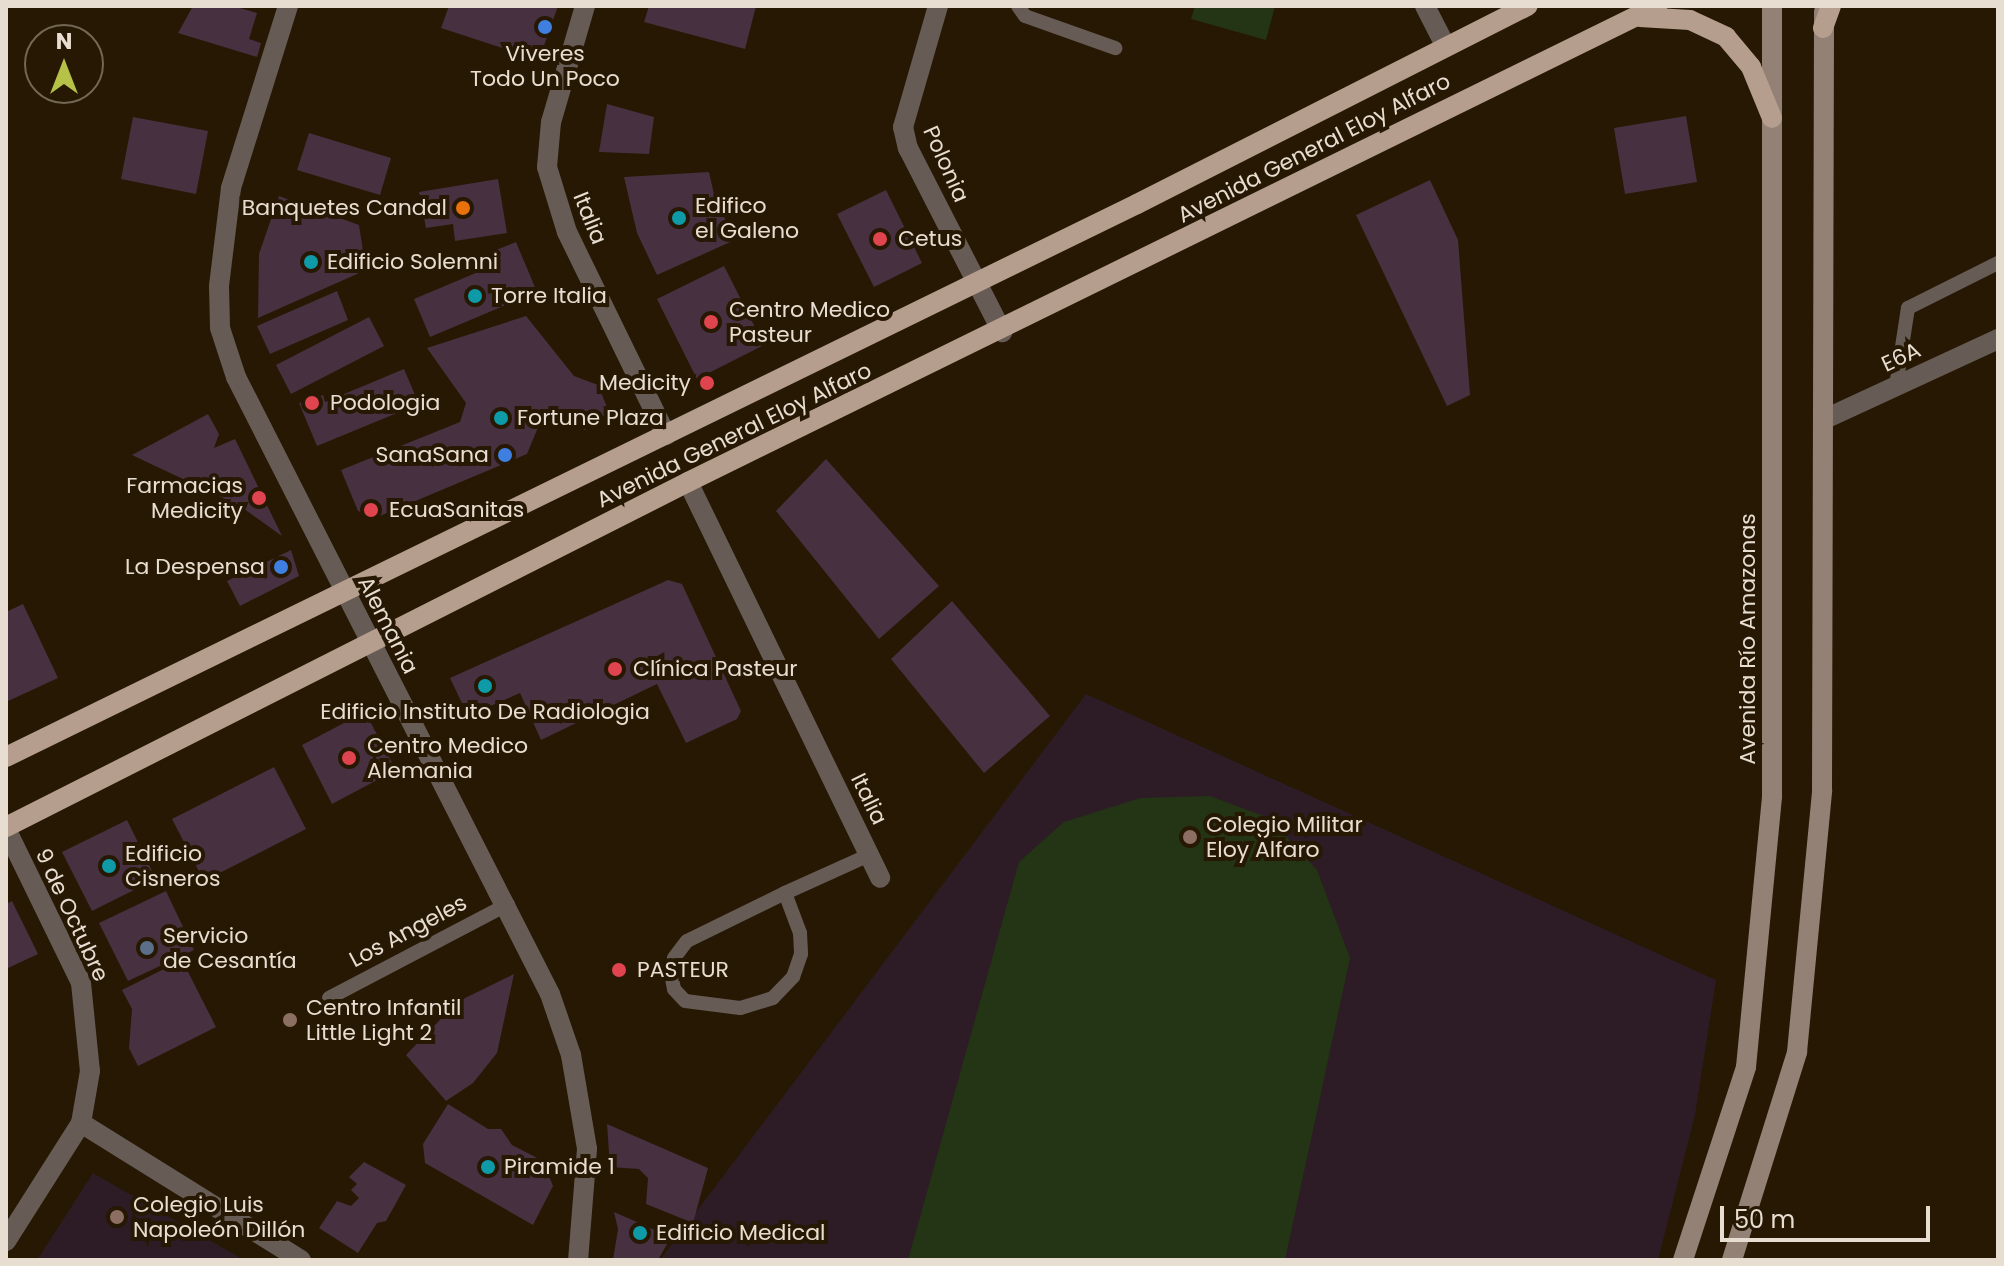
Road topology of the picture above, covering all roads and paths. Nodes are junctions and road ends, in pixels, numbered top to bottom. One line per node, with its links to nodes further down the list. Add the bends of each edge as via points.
1 (288, 6): 24 (street, Alemania, via 231,188 219,286 220,328 236,377)
2 (585, 6): 22 (street, Italia, via 551,122 547,167 567,232)
3 (938, 6): 17 (street, Polonia, via 903,127 908,148)
4 (1018, 6): 14 (lane, via 1025,16)
5 (1425, 6): 13 (street)
6 (1528, 6): 13 (main road, Avenida General Eloy Alfaro)
7 (1657, 6): 11 (main road, Avenida General Eloy Alfaro)
8 (1772, 6): 15 (main road, Avenida Río Amazonas)
9 (1825, 6): 12 (main road)
10 (1831, 6): 12 (main road)
11 (1636, 17): 15 (main road, via 1690,20 1726,37 1751,67); 18 (main road, Avenida General Eloy Alfaro)
12 (1823, 28): 21 (main road)
13 (1445, 45): 17 (main road, Avenida General Eloy Alfaro)
14 (1115, 48)
15 (1772, 118): 37 (main road, Avenida Río Amazonas, via 1772,796 1746,1067)
16 (1998, 263): 20 (lane, via 1908,308)
17 (976, 282): 18 (street, Polonia); 22 (main road, Avenida General Eloy Alfaro)
18 (1002, 332): 23 (main road, Avenida General Eloy Alfaro)
19 (1998, 339): 20 (street, E6A)
20 (1896, 386): 21 (street, E6A)
21 (1825, 419): 38 (main road, via 1822,790 1797,1052)
22 (666, 435): 24 (main road, Avenida General Eloy Alfaro)
23 (688, 482): 25 (main road, Avenida General Eloy Alfaro); 28 (street, Italia)
24 (344, 592): 25 (street, Alemania); 26 (main road, Avenida General Eloy Alfaro)
25 (370, 645): 27 (main road, Avenida General Eloy Alfaro); 31 (street, Alemania)
26 (6, 757)
27 (6, 828): 33 (street, 9 de Octubre, via 81,983 90,1071)
28 (869, 855): 29 (street, Italia); 30 (lane)
29 (880, 878)
30 (785, 893): 30 (lane, via 687,941 674,958 671,974 674,989 685,1001 740,1008 773,998 793,977 801,954 800,933)
31 (508, 904): 32 (lane, Los Angeles); 36 (street, Alemania, via 550,994 580,1098 587,1149)
32 (329, 998)
33 (81, 1123): 34 (street, 9 de Octubre); 35 (street)
34 (6, 1241)
35 (301, 1260)
36 (578, 1260)
37 (1683, 1260)
38 (1732, 1260)

